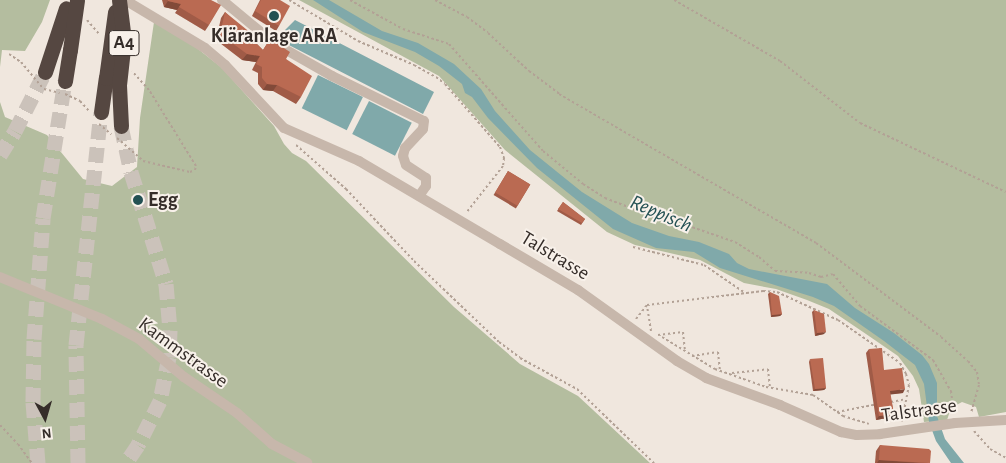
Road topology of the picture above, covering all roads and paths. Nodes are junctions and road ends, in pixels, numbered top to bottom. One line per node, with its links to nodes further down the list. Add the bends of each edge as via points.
1 (68, 0): 10 (highway)
2 (77, 0): 11 (highway, bridge)
3 (118, 0): 12 (highway, bridge)
4 (125, 0): 15 (street, Talstrasse, via 206,48 274,119)
5 (222, 0): 17 (street, via 274,43 424,122 423,130 405,148 403,156 406,165 426,178 426,186)
6 (289, 0): 18 (path, via 358,41 436,77 500,147 504,158 502,166)
7 (350, 0): 36 (path, via 403,29 449,44 543,150 605,198 675,225 683,224 735,242 775,271 809,273 821,278 833,274 860,306 933,360 951,391)
8 (435, 0): 35 (path, via 488,33 559,94 816,243 941,337 968,361 978,376 978,390)
9 (674, 0): 16 (path, via 780,60 860,123)
10 (45, 72)
11 (65, 81)
12 (112, 82): 13 (highway); 14 (highway, A4)
13 (101, 112)
14 (121, 126)
15 (290, 131): 17 (street, Talstrasse, via 350,156); 43 (path, via 292,141 346,189 414,261 498,342 577,390)
16 (1005, 192)
17 (419, 196): 18 (street, Talstrasse)
18 (461, 221): 39 (street, Talstrasse, via 578,290 677,362 706,378 846,433 868,436)
19 (634, 247): 21 (path, via 704,266)
20 (0, 277): 42 (street, Kammstrasse, via 102,319 139,339 184,377 237,413 272,444)
21 (745, 293): 22 (path); 30 (path, via 777,292 826,313 851,328 900,363 908,380)
22 (647, 305): 23 (path); 24 (path, via 651,334)
23 (633, 321)
24 (658, 335): 25 (path); 25 (path, via 683,332)
25 (685, 352): 26 (path)
26 (691, 356): 27 (path); 27 (path, via 718,352)
27 (720, 371): 28 (path)
28 (730, 374): 29 (path); 29 (path, via 768,369)
29 (770, 388): 33 (path, via 813,395)
30 (906, 400): 31 (path); 39 (path)
31 (888, 402)
32 (880, 404): 33 (path)
33 (836, 412): 38 (path)
34 (1006, 420): 35 (street, Talstrasse)
35 (969, 422): 36 (street, Talstrasse); 40 (path, via 985,444)
36 (950, 423): 39 (street, Talstrasse)
37 (0, 425): 41 (path)
38 (875, 426)
39 (902, 431)
40 (1006, 458)
41 (32, 463)
42 (307, 463)
43 (654, 463)

